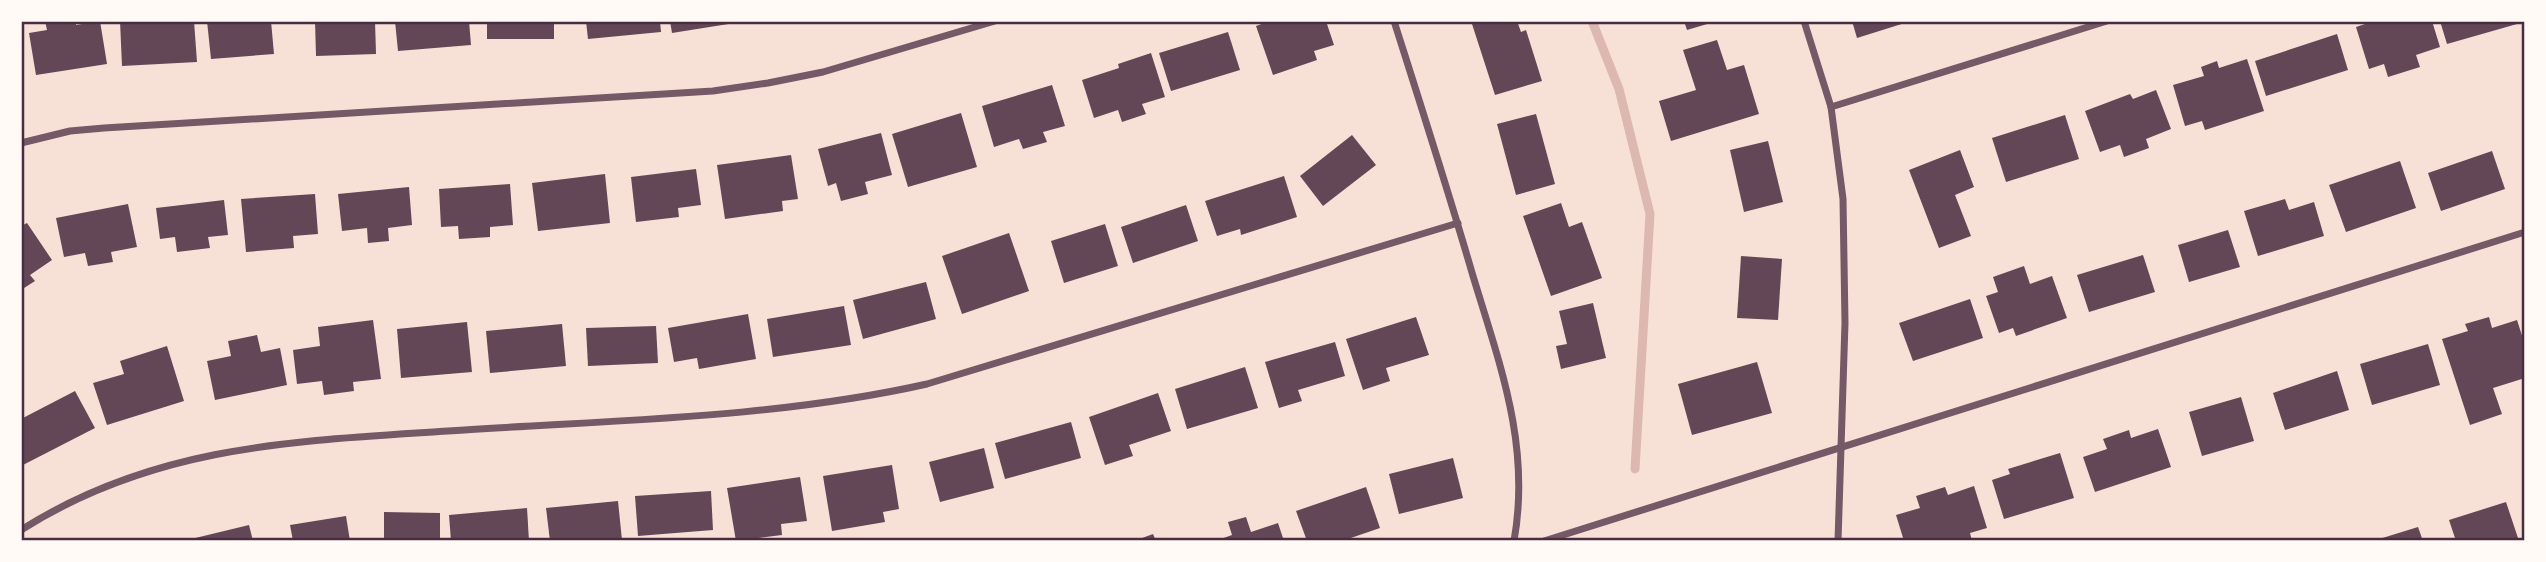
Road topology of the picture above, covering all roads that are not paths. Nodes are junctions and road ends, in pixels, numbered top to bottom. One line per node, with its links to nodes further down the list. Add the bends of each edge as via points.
1 (995, 21): 6 (street, via 823,72 713,91 104,128)
2 (1394, 21): 7 (street)
3 (1804, 21): 5 (street)
4 (2107, 21): 5 (street)
5 (1830, 107): 9 (street, via 1843,199)
6 (21, 143)
7 (1458, 223): 10 (street, via 927,384 876,395 763,410 295,441 191,458 109,484); 11 (street, via 1512,405 1520,477)
8 (2525, 232): 9 (street)
9 (1840, 449): 12 (street); 13 (street)
10 (21, 530)
11 (1514, 541)
12 (1544, 541)
13 (1838, 541)

